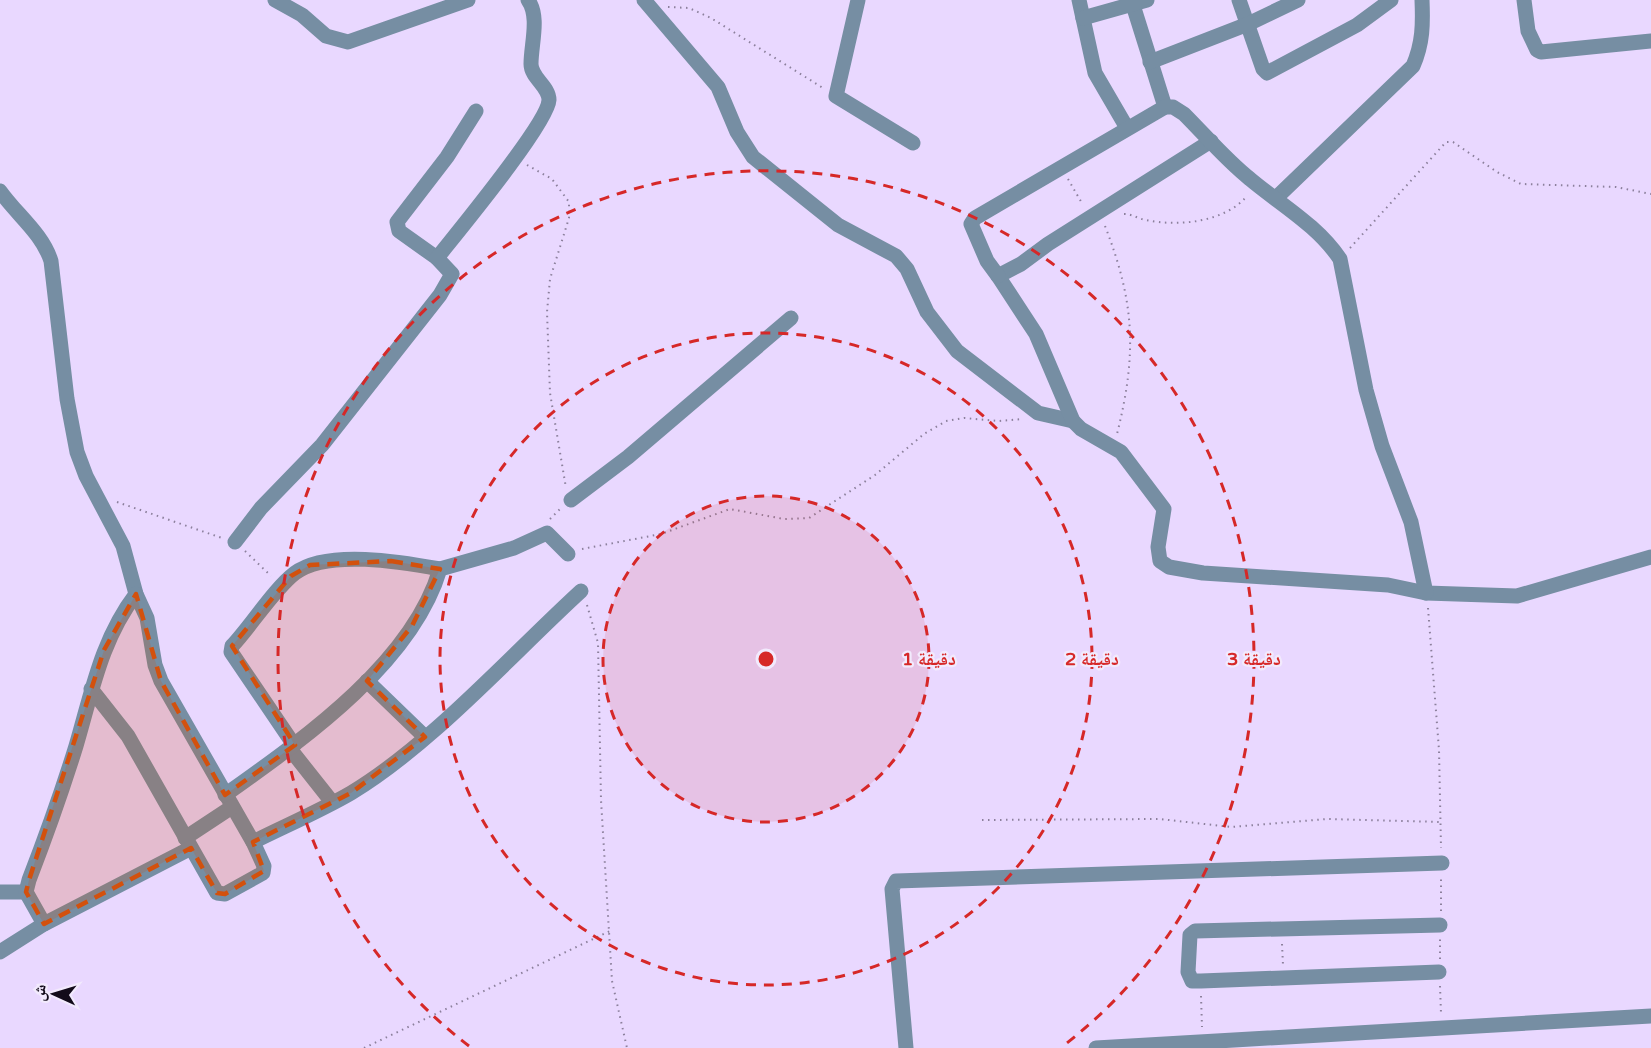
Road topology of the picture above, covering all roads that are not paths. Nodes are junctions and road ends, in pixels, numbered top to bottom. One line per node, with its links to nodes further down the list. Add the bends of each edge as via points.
1 (275, 0): 2 (street, via 302,15 326,36 342,42)
2 (468, 0)
3 (528, 0): 24 (street, via 534,18 532,71 549,104 516,157)
4 (858, 0): 21 (street, via 836,96)
5 (1079, 0): 13 (street)
6 (1239, 0): 14 (street)
7 (1298, 0): 14 (street)
8 (1391, 0): 14 (street, via 1357,25 1267,73)
9 (1422, 0): 23 (street, via 1424,29 1413,66)
10 (1524, 0): 15 (street, via 1528,31 1541,52)
11 (647, 3): 27 (street, via 718,87 753,158 838,225 896,256 907,269 927,312 957,351 1038,413)
12 (1140, 3): 13 (street); 16 (street)
13 (1083, 18): 19 (street, via 1095,74)
14 (1248, 24): 16 (street)
15 (1651, 41)
16 (1150, 62): 17 (street)
17 (1165, 107): 19 (street); 20 (street, via 1184,114)
18 (476, 111): 24 (street, via 447,157 397,222 399,231)
19 (1127, 128): 25 (street, via 971,222 987,261)
20 (1211, 141): 23 (street); 25 (street, via 1102,219)
21 (913, 143)
22 (0, 191): 35 (street, via 47,249 77,452 123,546)
23 (1276, 198): 34 (street, via 1330,245 1340,259 1366,390 1411,522)
24 (437, 258): 29 (street, via 452,274 446,286 322,445 261,508)
25 (998, 276): 27 (street, via 1036,334)
26 (791, 318): 28 (street, via 628,457)
27 (1073, 421): 34 (street, via 1134,466 1164,509 1158,556 1169,567 1203,573 1388,585)
28 (571, 500)
29 (235, 542)
30 (568, 554): 32 (street, via 548,533 514,548)
31 (1651, 557): 34 (street, via 1517,596)
32 (440, 569): 36 (street, via 412,626); 39 (street, via 391,561 335,561 297,571 282,587 231,650)
33 (581, 591): 38 (street)
34 (1426, 593)
35 (136, 594): 37 (street, via 114,627); 40 (street, via 147,618 161,681)
36 (367, 681): 38 (street); 39 (street)
37 (91, 689): 43 (street, via 123,728); 45 (street)
38 (425, 737): 41 (street, via 366,782)
39 (292, 747): 40 (street); 41 (street)
40 (229, 801): 42 (street); 43 (street)
41 (332, 802): 42 (street)
42 (253, 842): 43 (street, via 264,866 263,873 220,895)
43 (188, 843): 47 (street)
44 (1442, 862): 52 (street, via 896,881 892,889)
45 (26, 892): 46 (street); 47 (street)
46 (1, 893)
47 (44, 924): 49 (street)
48 (1440, 925): 50 (street, via 1191,933 1188,972 1192,981 1200,981)
49 (0, 952)
50 (1439, 972)
51 (1651, 1016): 53 (street)
52 (906, 1048)
53 (1096, 1048)

